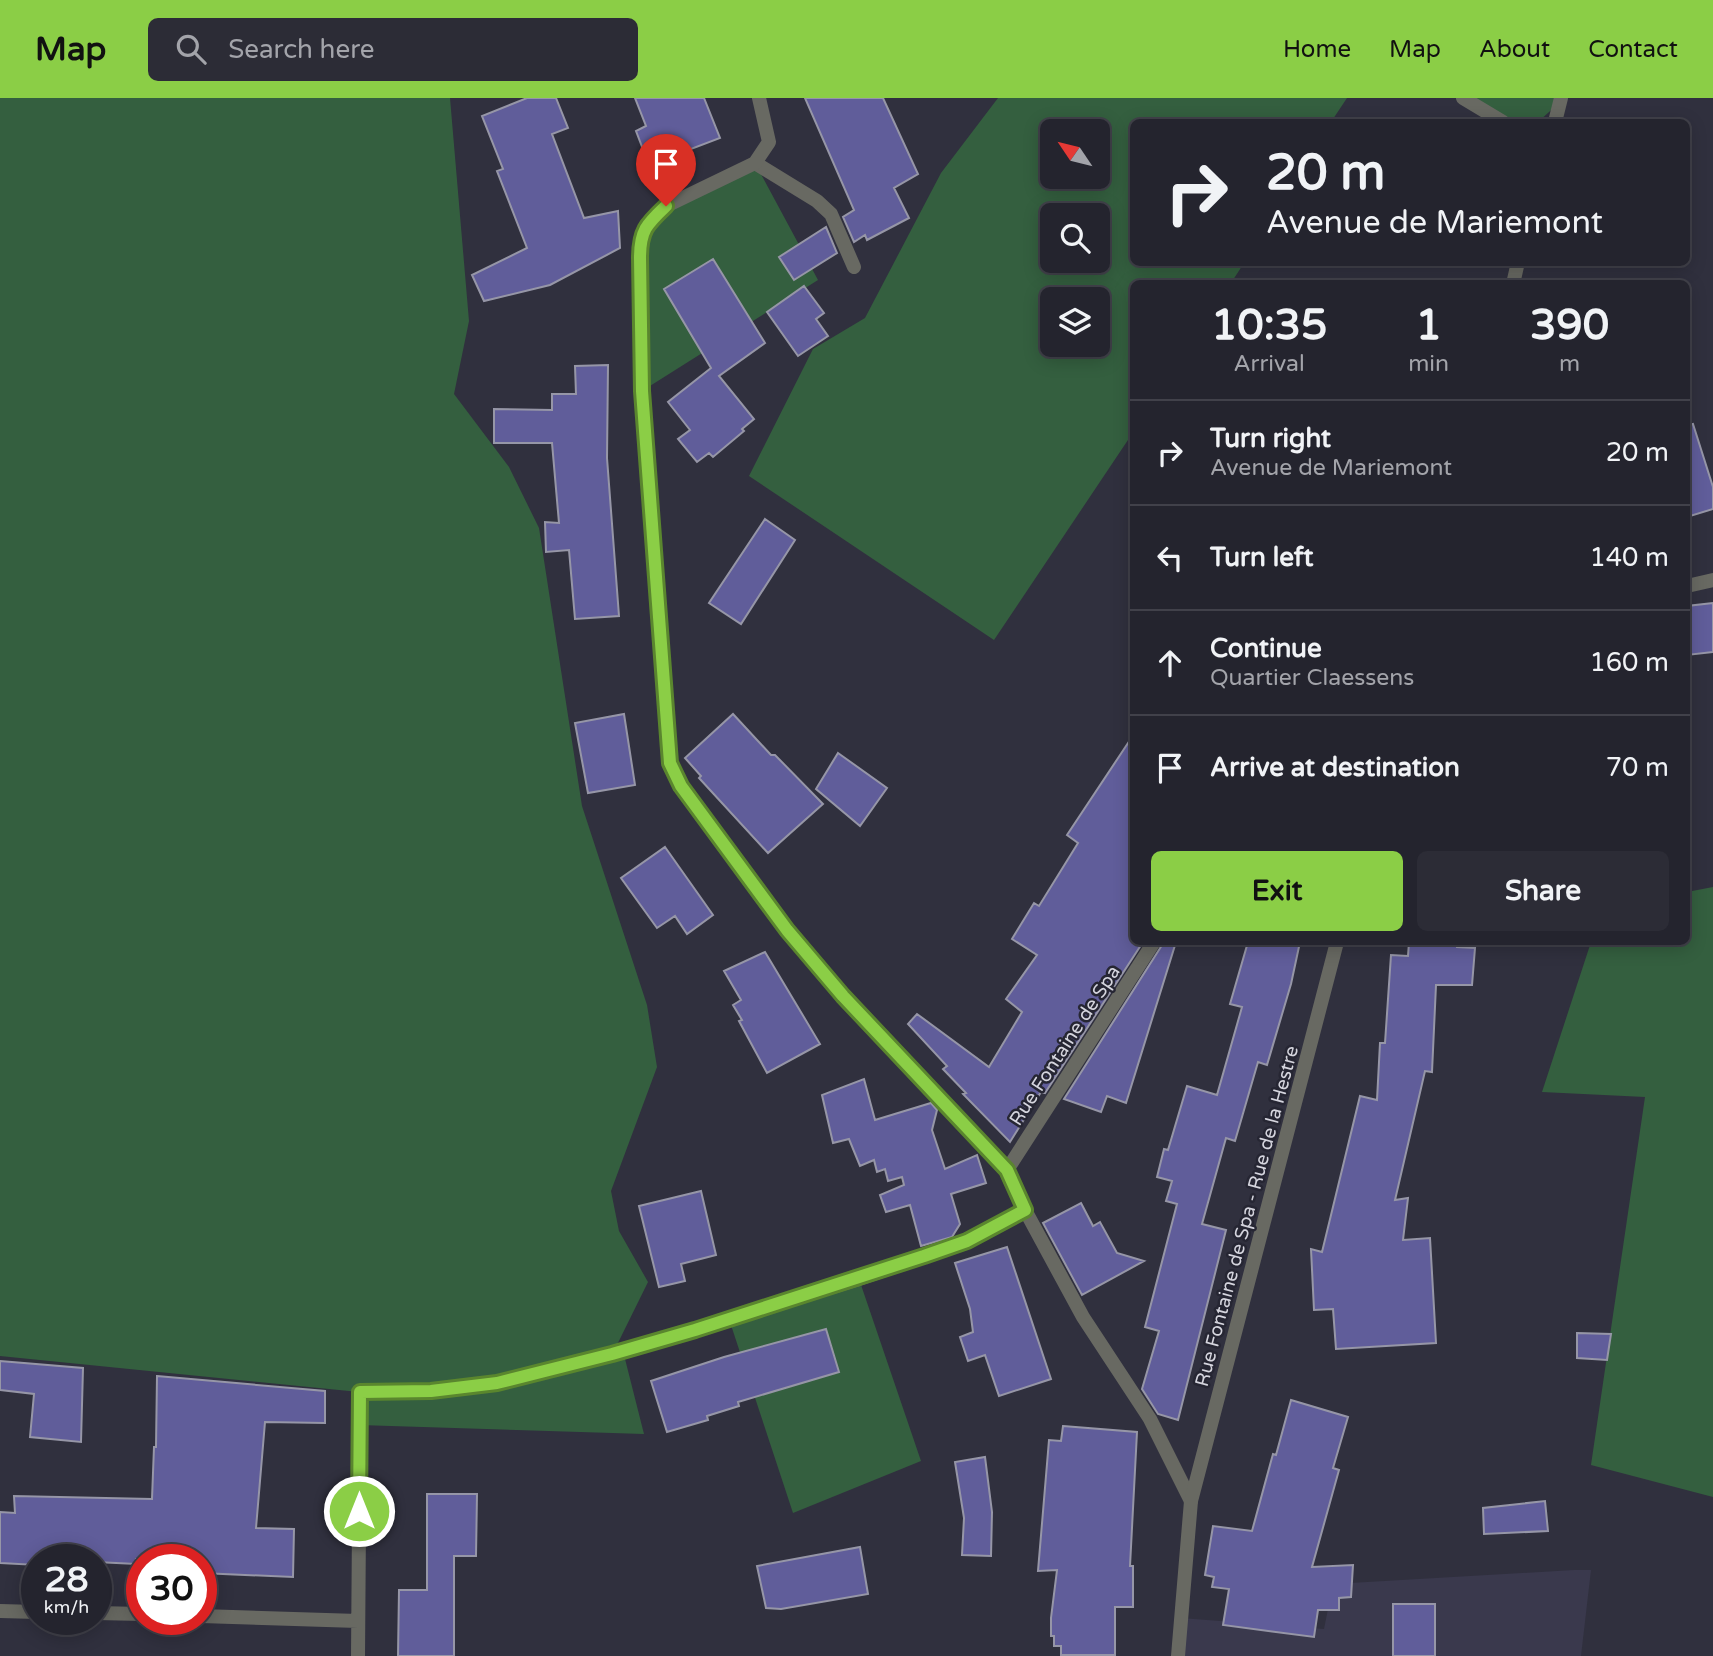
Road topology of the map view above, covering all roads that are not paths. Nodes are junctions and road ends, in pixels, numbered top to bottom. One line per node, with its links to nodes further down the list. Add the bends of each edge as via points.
1 (759, 98): 6 (street, via 769,142)
2 (1463, 98): 4 (street)
3 (1561, 98): 5 (street)
4 (1498, 119)
5 (1556, 119)
6 (755, 163): 7 (street, via 831,214); 12 (street, via 666,206 646,225 640,240 642,391 670,763 681,786 787,930)
7 (854, 267)
8 (1713, 580): 9 (street)
9 (1690, 585)
10 (1152, 945): 12 (street, Rue Fontaine de Spa)
11 (1336, 945): 14 (street, Rue Fontaine de Spa - Rue de la Hestre)
12 (1007, 1170): 13 (street)
13 (1025, 1210): 14 (street, via 1083,1317 1150,1419); 18 (street, via 955,1246 612,1354 497,1383 431,1391 360,1392)
14 (1191, 1501): 20 (street, Rue Fontaine de Spa - Rue de la Hestre)
15 (0, 1611): 16 (street)
16 (21, 1612)
17 (217, 1616): 18 (street)
18 (358, 1620): 19 (street)
19 (358, 1656)
20 (1178, 1656)

